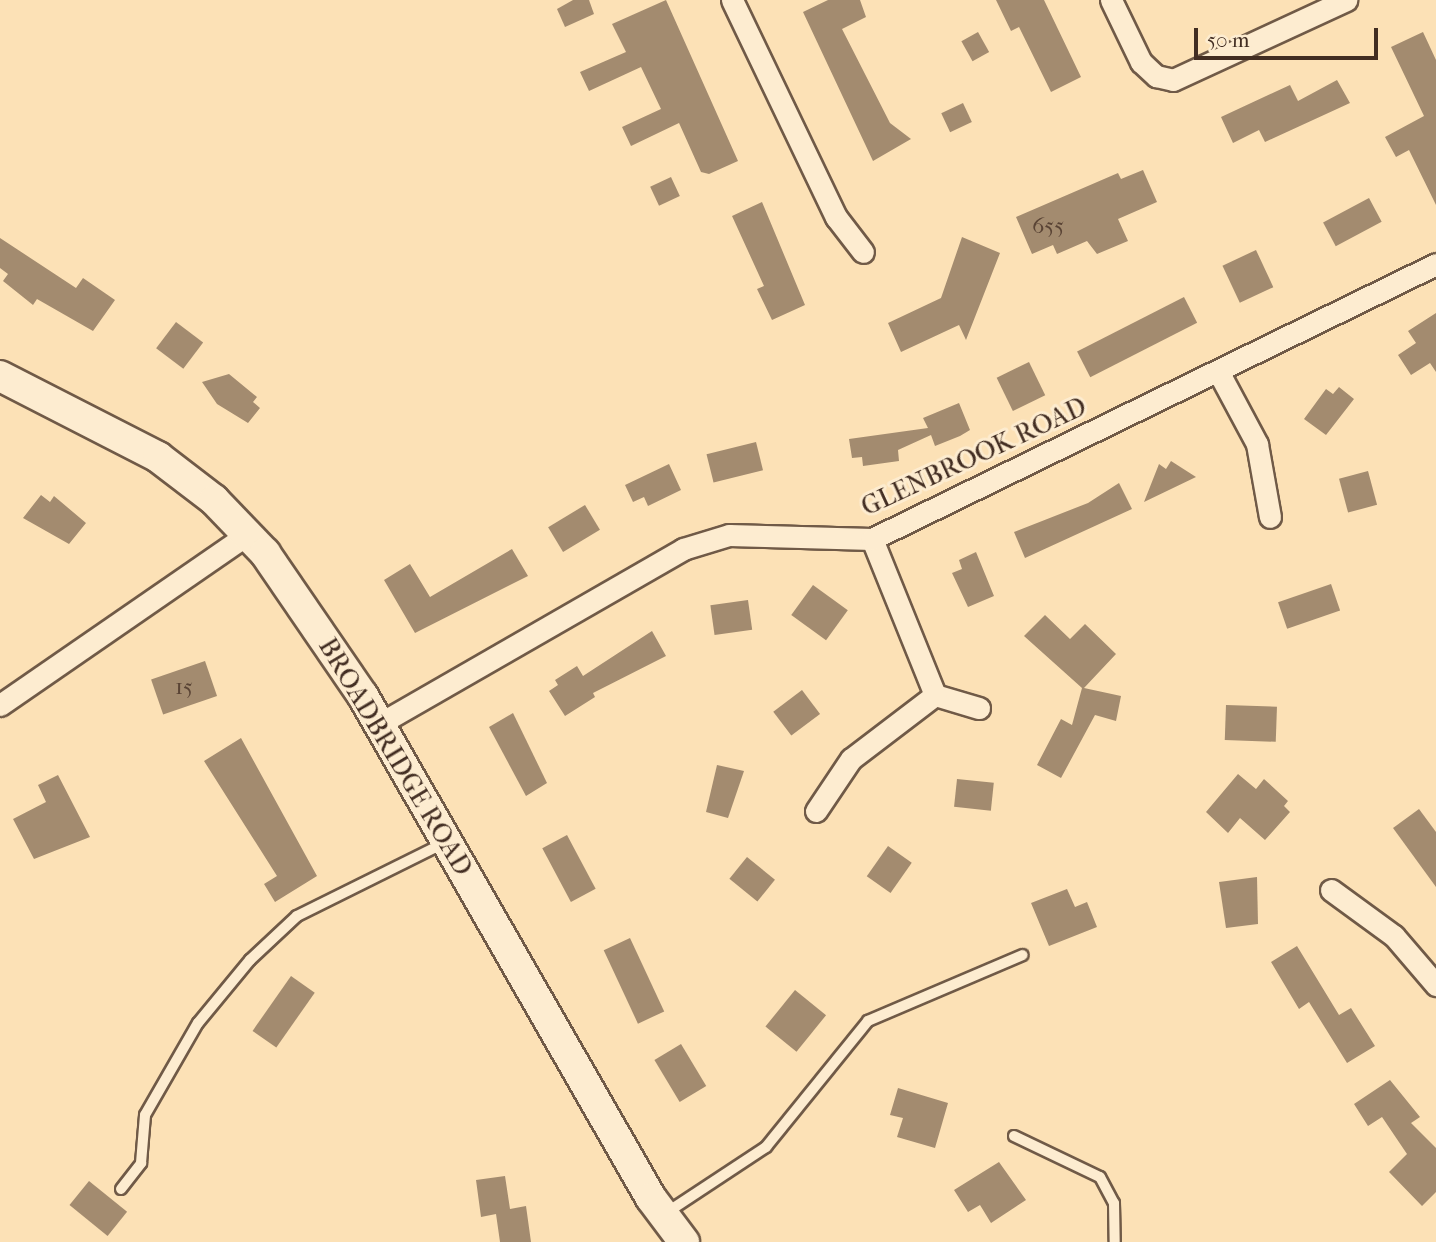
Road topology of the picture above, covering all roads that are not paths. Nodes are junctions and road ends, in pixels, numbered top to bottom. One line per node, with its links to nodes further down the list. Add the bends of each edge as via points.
1 (732, 0): 4 (street, via 836,217)
2 (1111, 0): 3 (street, via 1141,62 1156,76 1172,80)
3 (1346, 0)
4 (863, 252)
5 (1436, 264): 6 (street, GLENBROOK ROAD)
6 (1219, 373): 8 (street, via 1257,444); 10 (street, GLENBROOK ROAD)
7 (0, 376): 9 (main road, BROADBRIDGE ROAD, via 158,457)
8 (1270, 517)
9 (248, 534): 12 (street); 14 (main road, BROADBRIDGE ROAD, via 332,649)
10 (872, 539): 11 (street); 14 (street, GLENBROOK ROAD, via 729,535 683,549)
11 (935, 695): 13 (street); 15 (street, via 851,759)
12 (0, 705)
13 (979, 708)
14 (379, 724): 16 (main road, BROADBRIDGE ROAD)
15 (816, 811)
16 (446, 841): 21 (lane, via 297,916 250,960 198,1023 145,1115 141,1163); 22 (main road, BROADBRIDGE ROAD)
17 (1331, 890): 19 (street, via 1404,945)
18 (1023, 956): 22 (lane, via 868,1021 766,1147)
19 (1436, 985)
20 (1014, 1136): 24 (lane, via 1100,1177 1114,1203)
21 (121, 1189)
22 (664, 1215): 23 (main road, BROADBRIDGE ROAD)
23 (684, 1242)
24 (1115, 1242)

